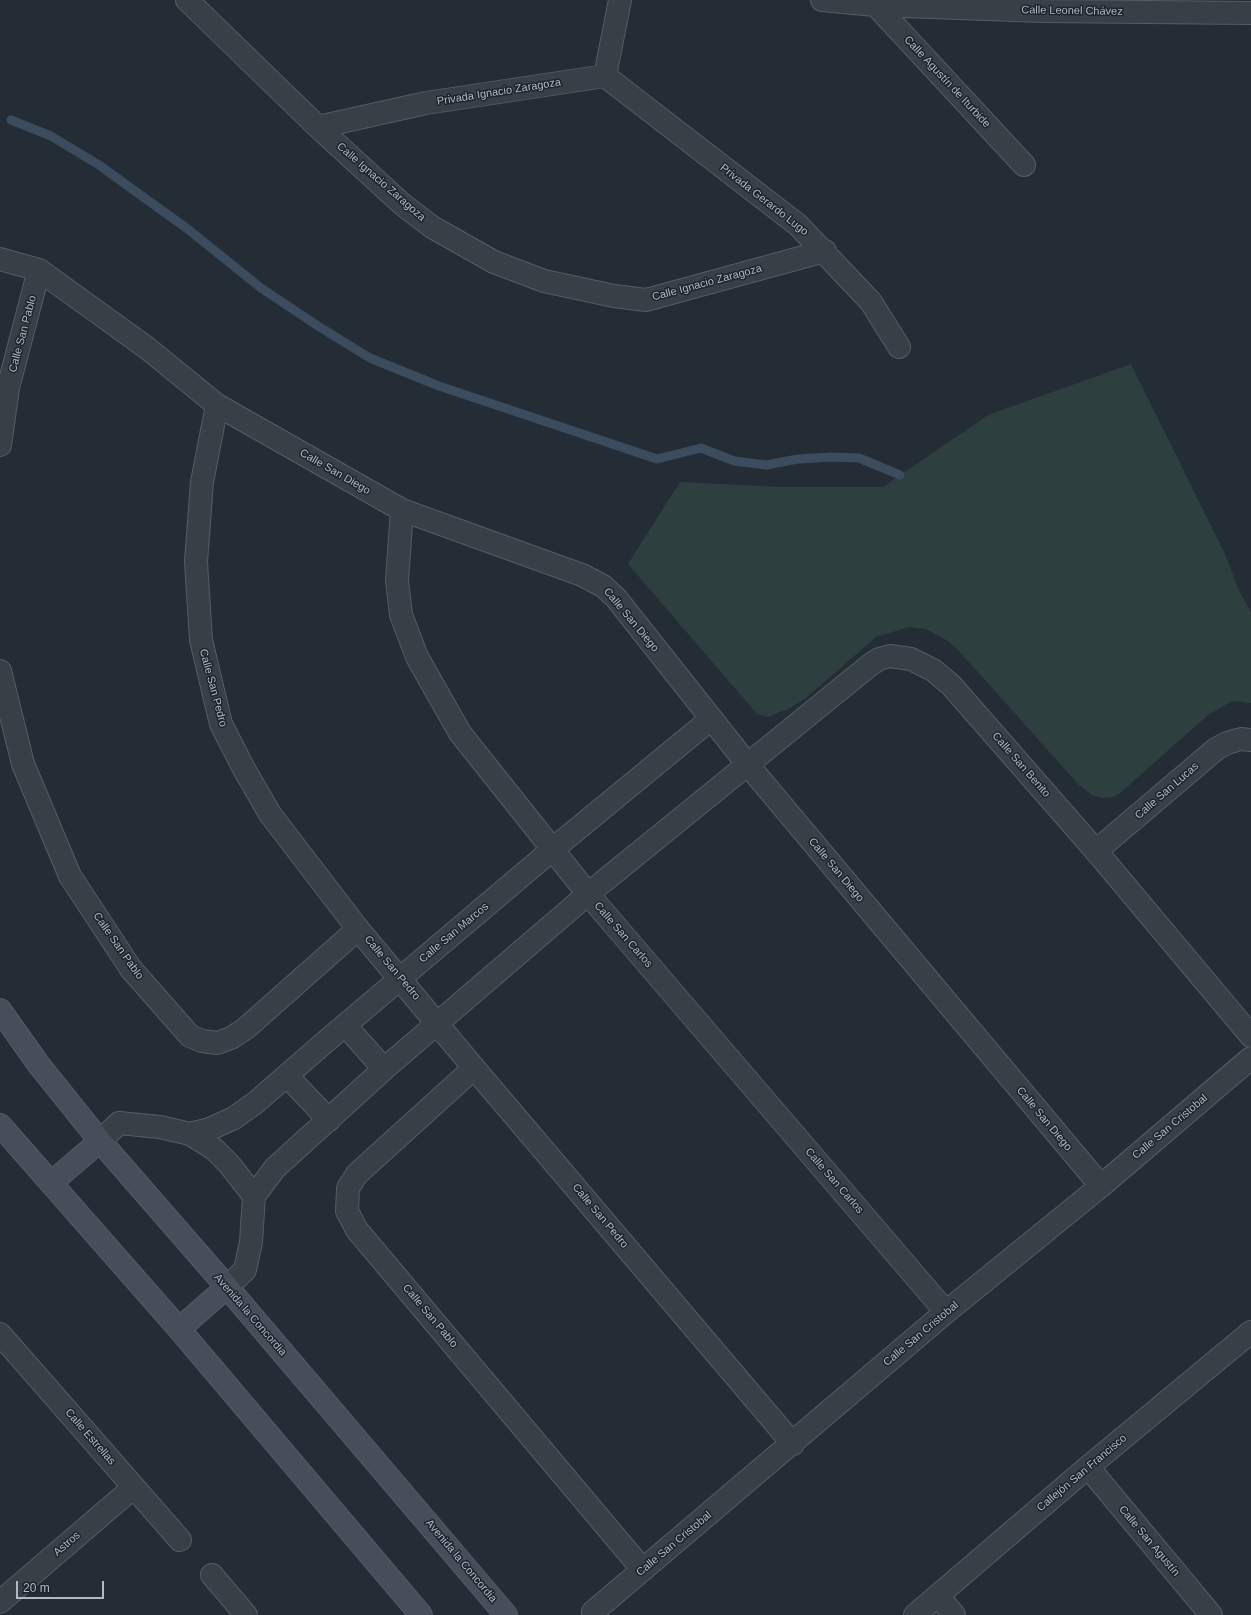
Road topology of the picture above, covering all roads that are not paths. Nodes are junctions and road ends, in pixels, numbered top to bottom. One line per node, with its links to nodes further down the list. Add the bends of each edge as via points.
1 (620, 0): 6 (street)
2 (822, 0): 4 (street, Calle Leonel Chávez)
3 (193, 1): 7 (street, Calle Ignacio Zaragoza)
4 (873, 3): 5 (street, Calle Leonel Chávez, via 1043,11); 8 (street, Calle Agustín de Iturbide)
5 (1251, 13)
6 (605, 76): 7 (street, Privada Ignacio Zaragoza, via 426,103); 9 (street, Privada Gerardo Lugo, via 798,225)
7 (318, 127): 9 (street, Calle Ignacio Zaragoza, via 402,204 432,227 494,262 544,281 646,300)
8 (1024, 165)
9 (825, 252): 12 (street, Privada Gerardo Lugo, via 871,302)
10 (0, 259): 11 (street, Calle San Diego)
11 (39, 270): 13 (street, Calle San Diego, via 141,343); 14 (street, Calle San Pablo, via 8,388)
12 (899, 347)
13 (217, 405): 15 (street, Calle San Diego); 23 (street, Calle San Pedro, via 202,482 196,562 201,640 221,724 270,814)
14 (0, 445)
15 (402, 510): 17 (street, Calle San Diego, via 582,575 602,586 616,598); 20 (street, Calle San Carlos, via 397,580 401,615 417,657 460,733)
16 (0, 671): 23 (street, Calle San Pablo, via 23,764 70,876 131,969 190,1036 217,1043 236,1035)
17 (711, 720): 19 (street, Calle San Diego); 20 (street, Calle San Marcos)
18 (1246, 740): 21 (street, Calle San Lucas, via 1227,743 1216,749)
19 (748, 765): 21 (street, Calle San Benito, via 879,659 890,656 911,659 933,670 951,685); 22 (street); 38 (street, Calle San Diego)
20 (553, 849): 22 (street, Calle San Carlos); 24 (street, Calle San Marcos)
21 (1096, 851): 28 (street, Calle San Benito)
22 (588, 894): 26 (street); 41 (street, Calle San Carlos)
23 (358, 929): 24 (street, Calle San Pedro)
24 (400, 978): 26 (street, Calle San Pedro); 27 (street, Calle San Marcos)
25 (0, 1010): 36 (main road, Avenida la Concordia, via 39,1065)
26 (438, 1024): 30 (street, Calle San Pedro); 31 (street)
27 (345, 1025): 31 (street); 32 (street, Calle San Marcos)
28 (1251, 1036)
29 (1251, 1058): 38 (street, Calle San Cristobal)
30 (474, 1068): 45 (street, Calle San Pedro); 49 (street, Calle San Pablo, via 357,1174 348,1188 347,1211 358,1230)
31 (384, 1069): 33 (street)
32 (287, 1076): 33 (street); 35 (street, Calle San Marcos, via 234,1118 210,1129)
33 (328, 1120): 39 (street, via 275,1168)
34 (0, 1125): 37 (main road)
35 (190, 1134): 36 (street, Calle San Marcos, via 160,1127 120,1123); 39 (street, Calle San Marcos, via 214,1149)
36 (100, 1141): 37 (main road); 40 (main road, Avenida la Concordia)
37 (51, 1183): 42 (main road)
38 (1101, 1186): 41 (street, Calle San Cristobal)
39 (254, 1196): 40 (street, via 251,1242 245,1270)
40 (227, 1287): 42 (main road); 56 (main road, Avenida la Concordia)
41 (946, 1312): 45 (street, Calle San Cristobal)
42 (178, 1329): 55 (main road)
43 (1249, 1338): 46 (street, Callejón San Francisco)
44 (4, 1347): 47 (street, Calle Estrellas)
45 (793, 1444): 49 (street, Calle San Cristobal)
46 (1088, 1467): 51 (street, Callejón San Francisco); 59 (street, Calle San Agustín)
47 (134, 1486): 48 (street, Calle Estrellas); 52 (street, Astros)
48 (180, 1540)
49 (643, 1570): 53 (street, Calle San Cristobal)
50 (212, 1575): 54 (street)
51 (938, 1596): 57 (street, Callejón San Francisco); 58 (street)
52 (0, 1602)
53 (593, 1612)
54 (246, 1615)
55 (421, 1615)
56 (506, 1615)
57 (915, 1615)
58 (954, 1615)
59 (1211, 1615)

